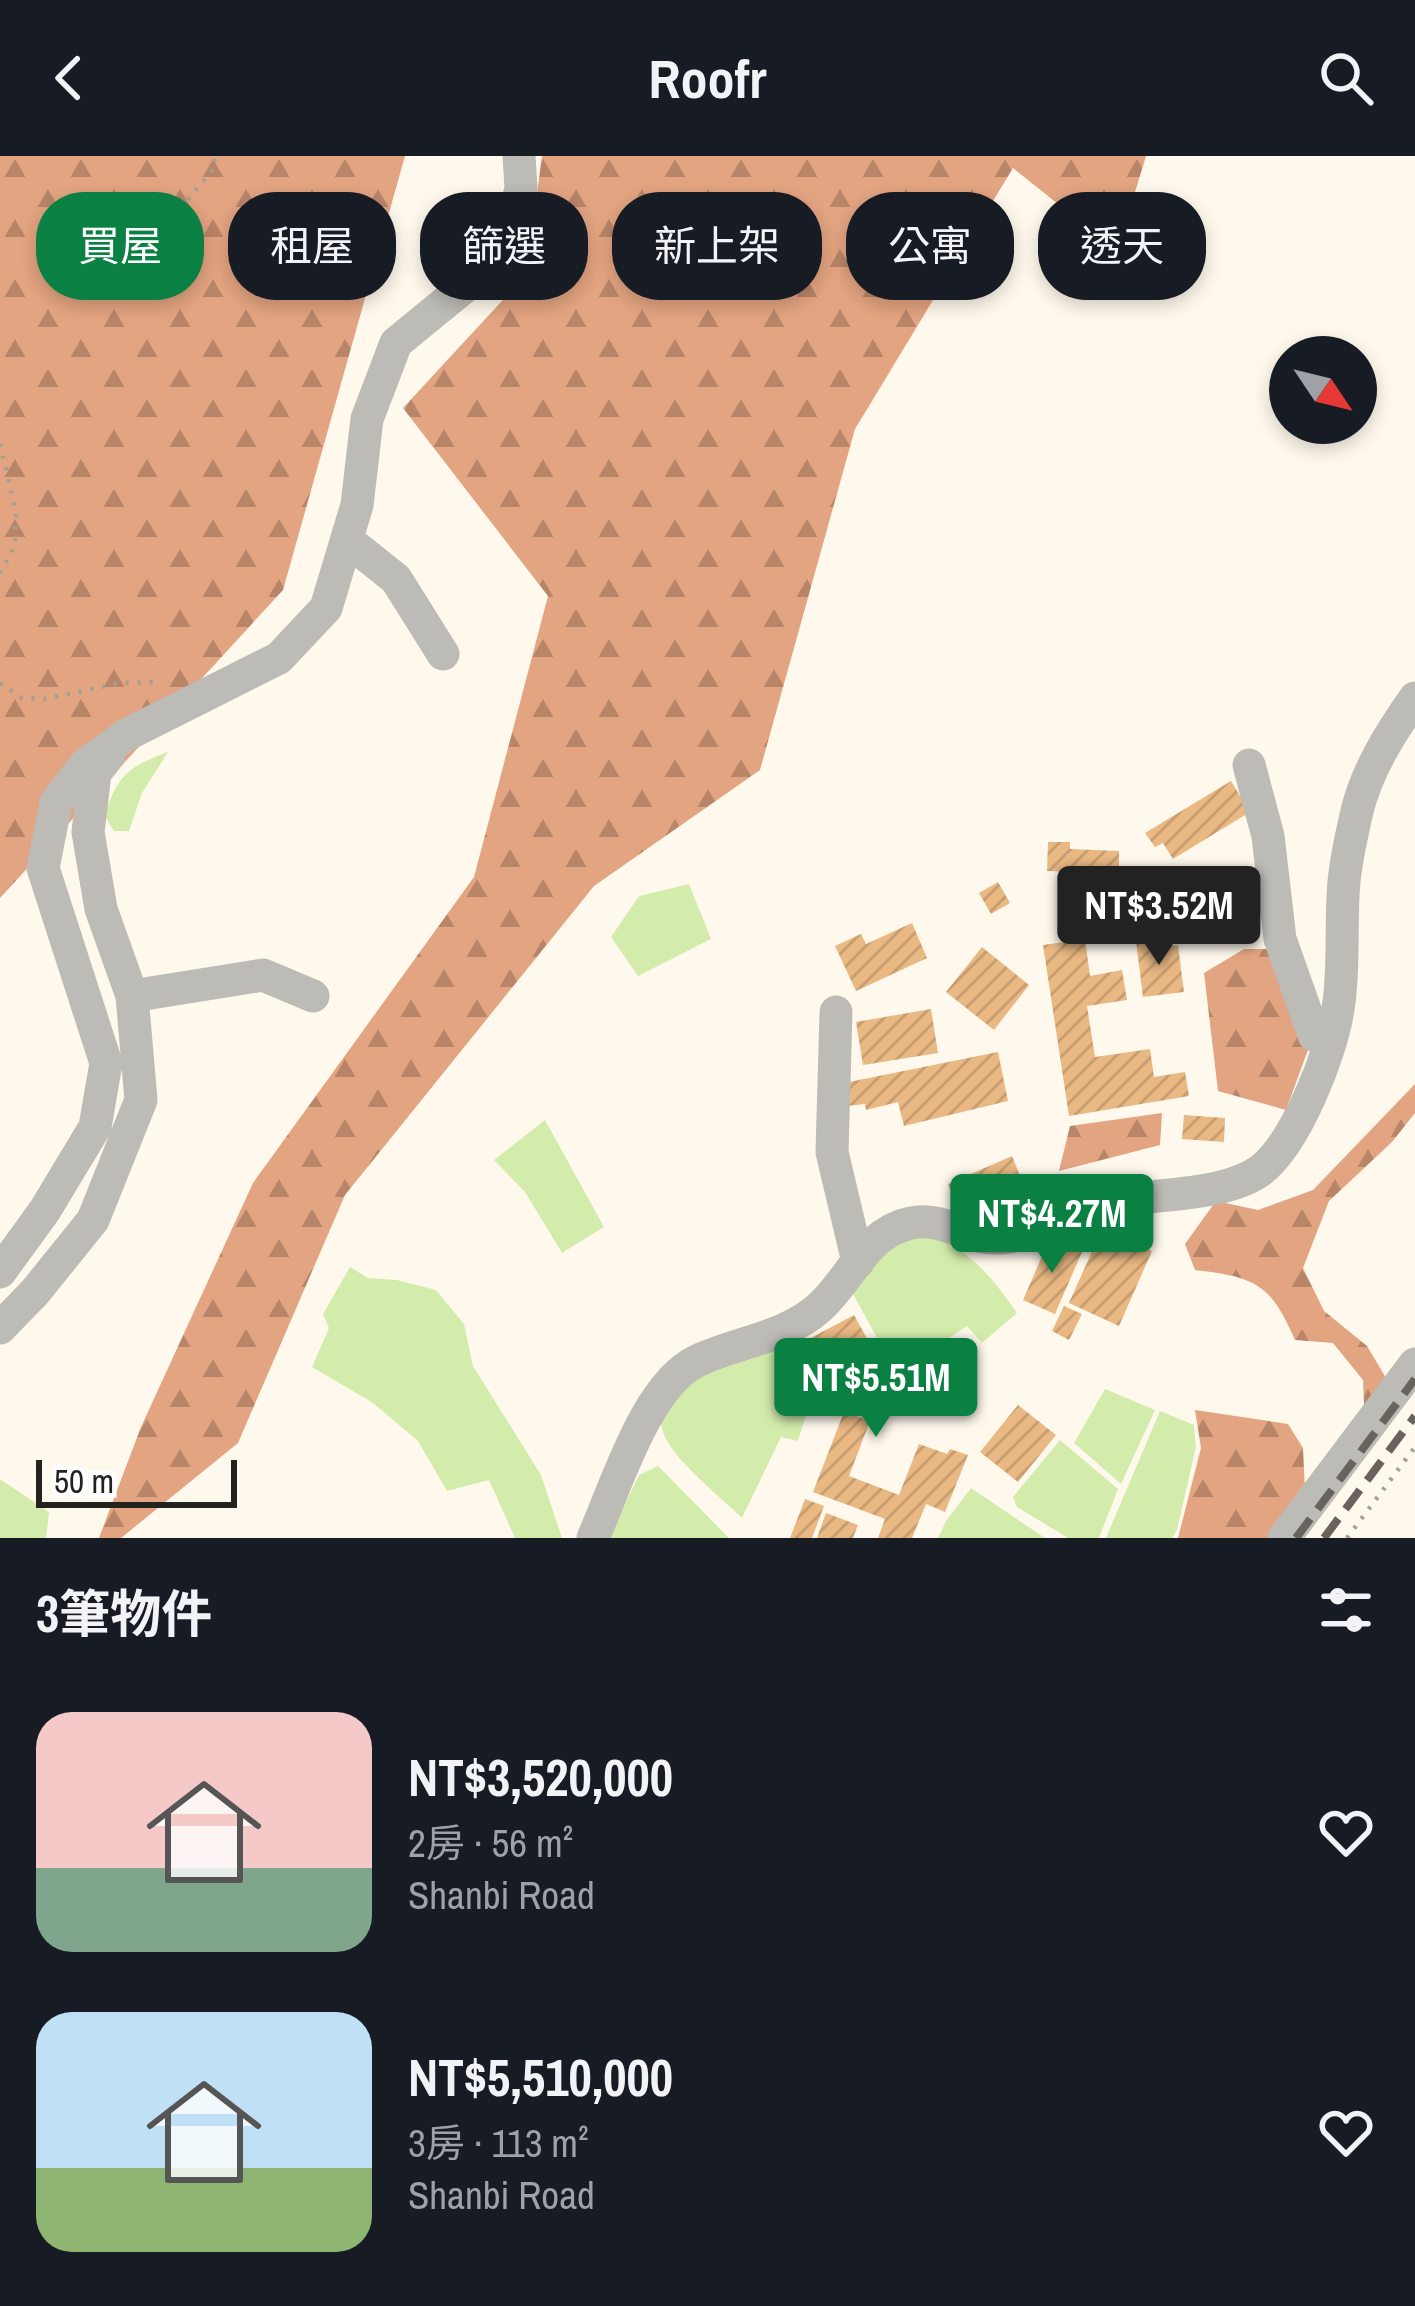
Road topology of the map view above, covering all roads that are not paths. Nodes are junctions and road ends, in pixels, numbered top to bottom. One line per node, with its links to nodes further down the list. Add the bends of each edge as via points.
1 (519, 156): 2 (street, via 521,188 506,253 396,343 368,419)
2 (347, 540): 3 (street, via 396,580); 5 (street, via 326,608 279,658)
3 (443, 654)
4 (1415, 698): 10 (street, via 1358,806)
5 (126, 735): 8 (street, via 94,773 88,832 101,909); 12 (street, via 86,764 56,802 43,868 106,1063 95,1127)
6 (1249, 765): 10 (street, via 1268,836 1280,939 1314,1035)
7 (313, 996): 8 (street, via 263,975)
8 (132, 997): 13 (street, via 141,1100 93,1220)
9 (836, 1012): 11 (street, via 832,1152)
10 (1329, 1042): 11 (street, via 1277,1154 1235,1184 1103,1205 997,1238 916,1221 892,1228)
11 (858, 1262): 15 (street, via 805,1319 672,1378)
12 (0, 1271)
13 (0, 1328)
14 (1415, 1364): 16 (street)
15 (592, 1538)
16 (1284, 1538)

